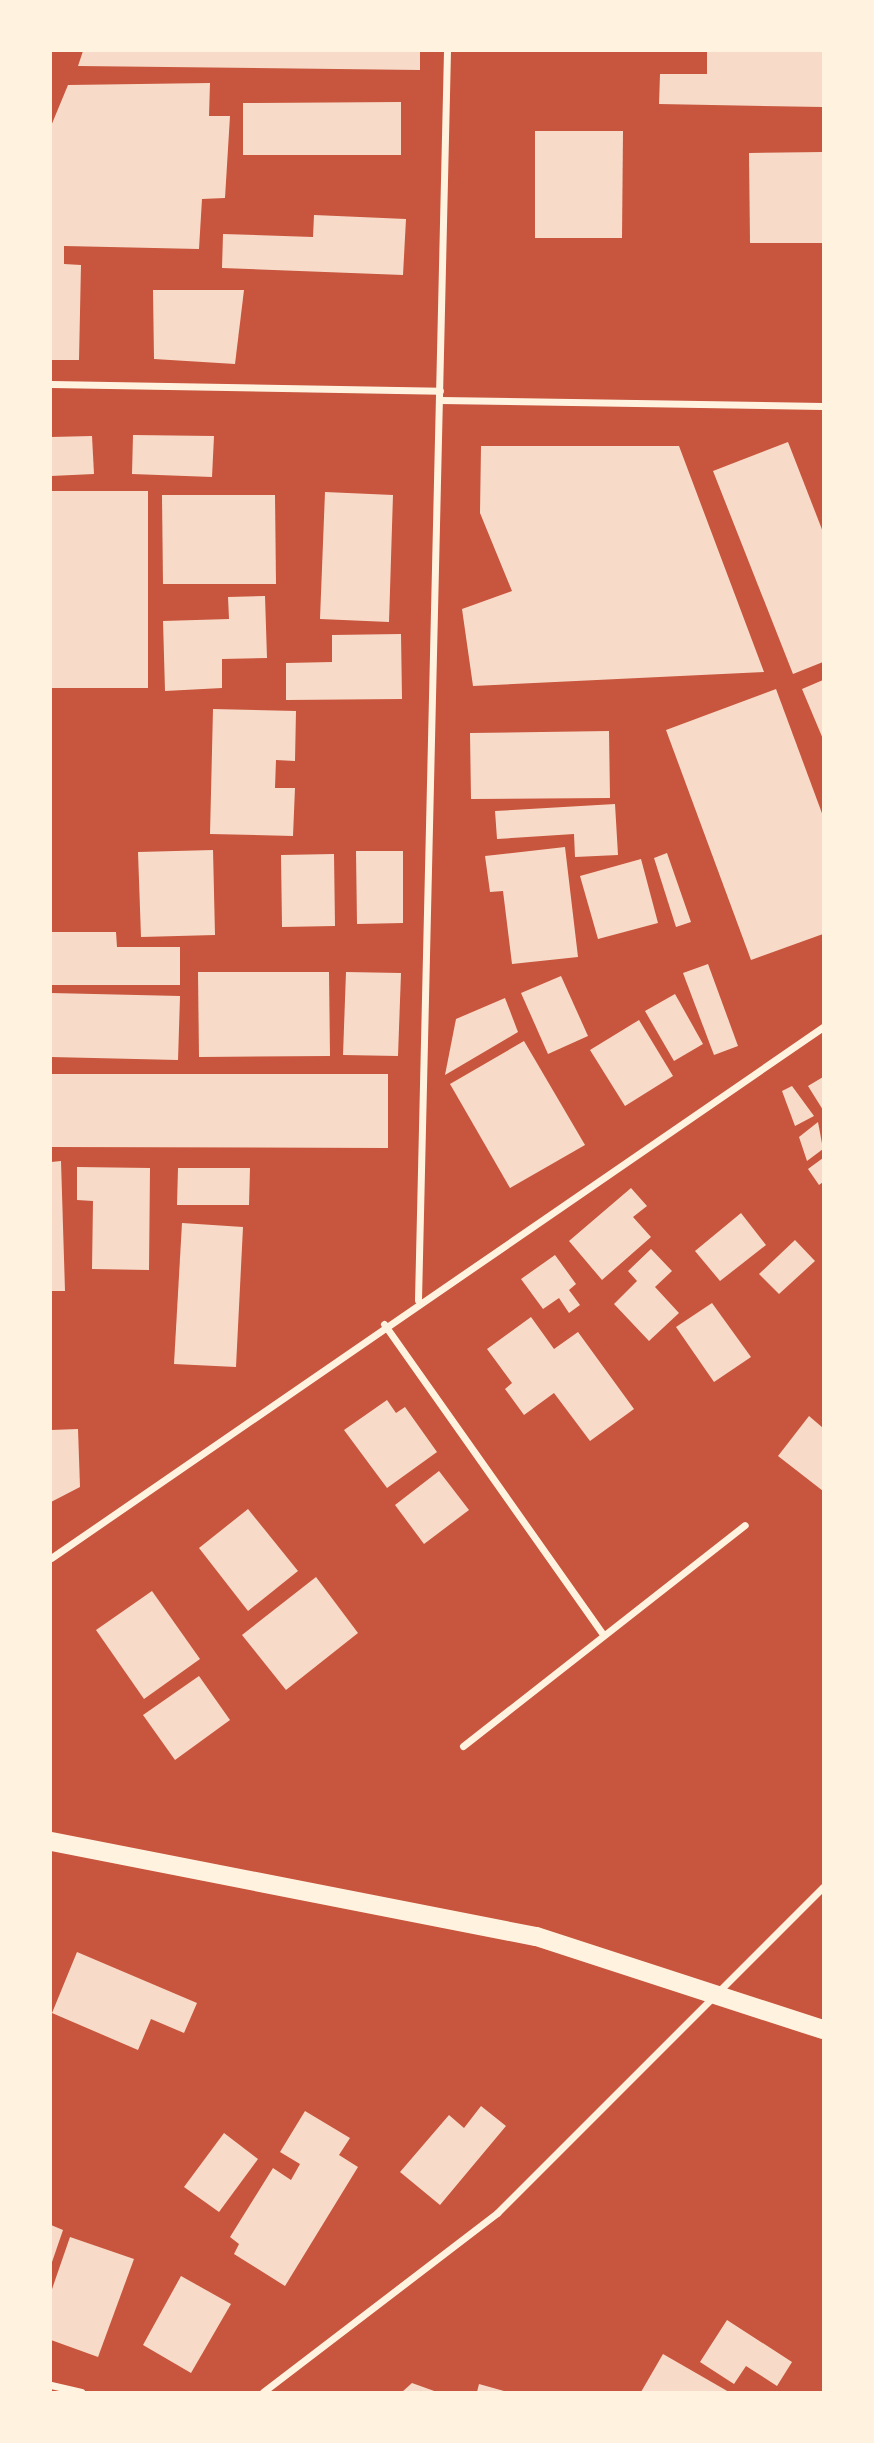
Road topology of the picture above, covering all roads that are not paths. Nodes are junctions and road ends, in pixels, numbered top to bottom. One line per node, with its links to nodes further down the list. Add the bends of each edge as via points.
1 (447, 51): 3 (street)
2 (51, 384): 3 (street)
3 (440, 391): 4 (street)
4 (440, 400): 5 (street); 7 (street)
5 (823, 406)
6 (823, 1027): 7 (street)
7 (418, 1300): 8 (street)
8 (384, 1324): 10 (street); 11 (street)
9 (745, 1525): 11 (street)
10 (51, 1558)
11 (603, 1635): 12 (street)
12 (463, 1746)
13 (51, 1841): 15 (highway, via 536,1936)
14 (823, 1888): 15 (street)
15 (714, 1991): 16 (highway); 19 (street, via 497,2213)
16 (823, 2029)
17 (51, 2385): 18 (street)
18 (80, 2392)
19 (262, 2392)

